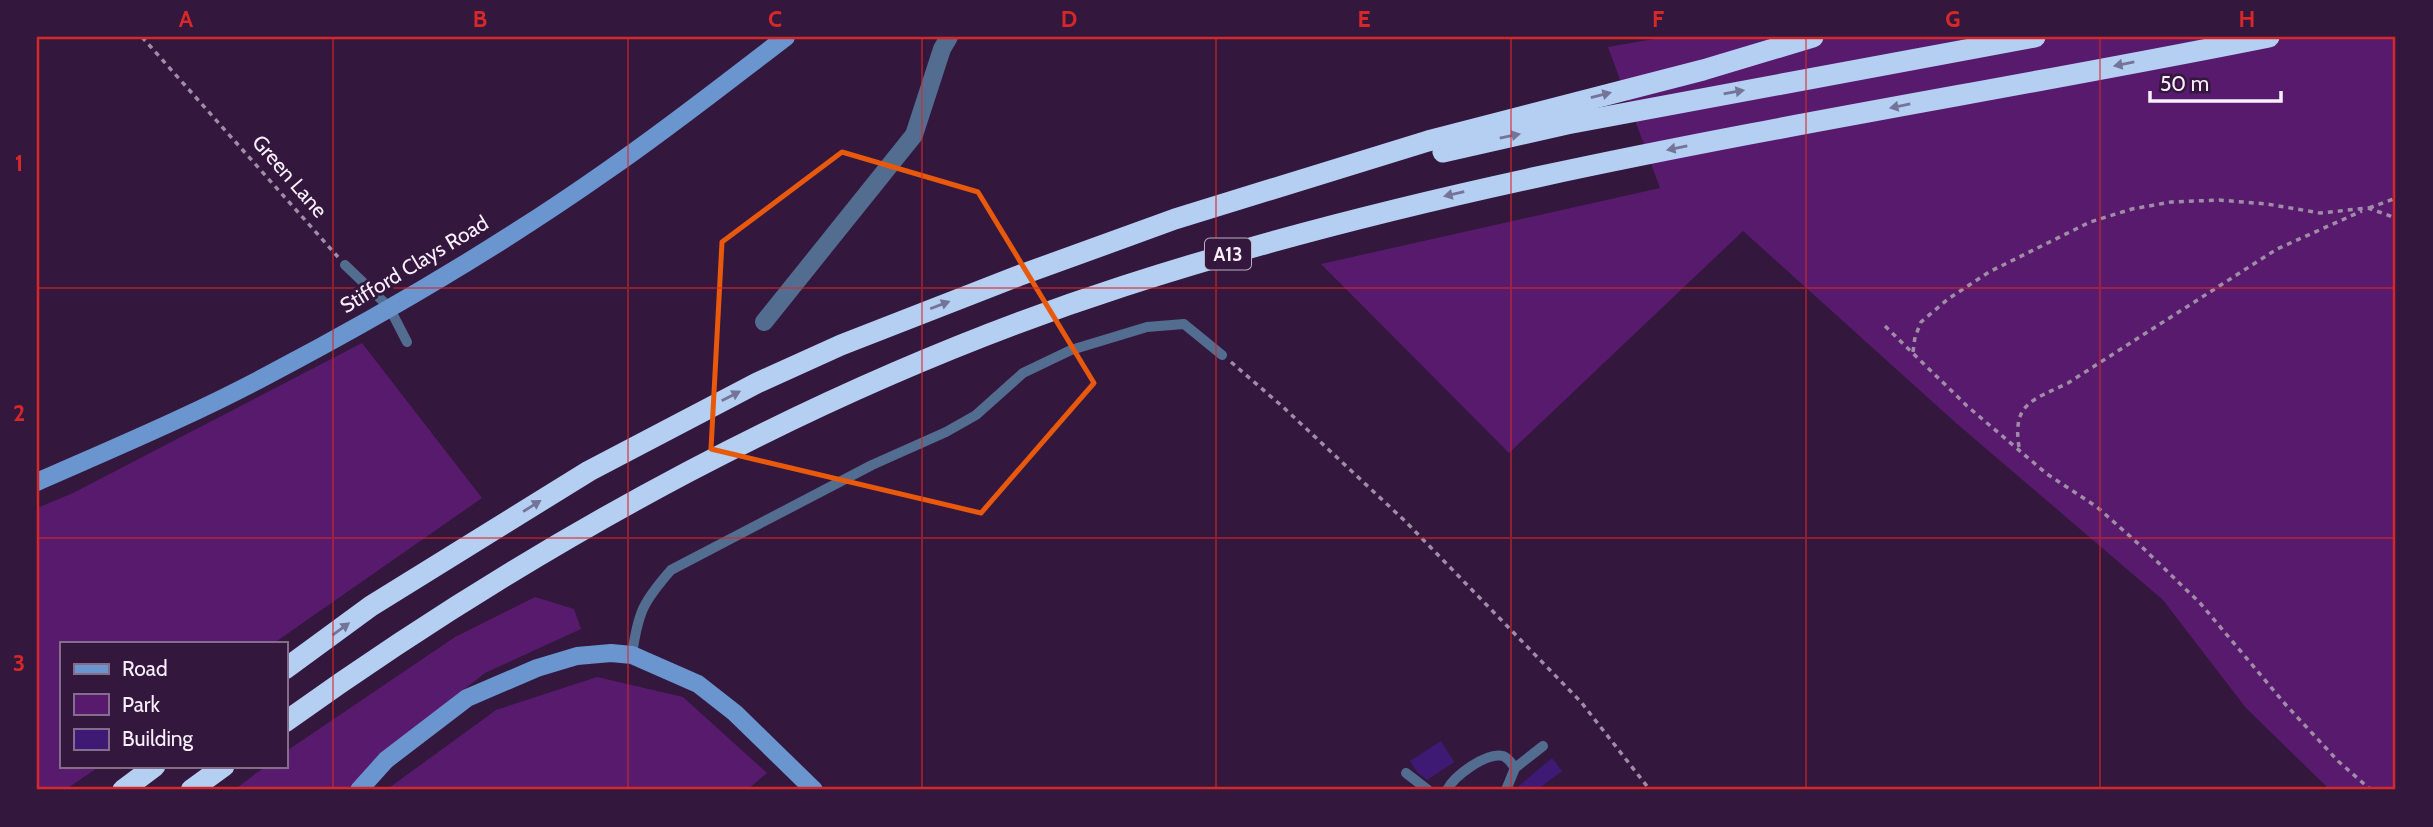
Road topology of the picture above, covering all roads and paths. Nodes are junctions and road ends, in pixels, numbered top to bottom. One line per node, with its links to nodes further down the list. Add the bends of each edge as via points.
1 (142, 37): 11 (path, Green Lane)
2 (786, 37): 12 (street, Stifford Clays Road, via 606,172)
3 (949, 37): 13 (street, via 914,135)
4 (1814, 37): 8 (highway, one-way to 4, via 1428,141)
5 (2035, 37): 8 (highway, A13, one-way to 5, via 1567,124)
6 (2272, 37): 22 (highway, A13, one-way to 22, via 1539,175 1348,220 1121,287 873,383 679,476 491,585)
7 (2396, 198): 9 (path)
8 (1230, 203): 21 (highway, A13, one-way to 8, via 371,606 589,471 757,383 930,309 1105,243)
9 (2368, 208): 10 (path); 16 (path, via 2320,213 2220,200 2171,202 2090,222 1989,272 1948,299 1922,322); 18 (path, via 2277,249 2068,383 2035,399 2019,416)
10 (2396, 218)
11 (345, 265): 12 (lane)
12 (388, 307): 15 (lane); 19 (street, Stifford Clays Road, via 267,376)
13 (764, 322)
14 (1885, 326): 16 (path)
15 (407, 342)
16 (1913, 354): 18 (path)
17 (1222, 355): 20 (lane, via 1184,324 1147,327 1071,350 1023,373 976,415 671,570 647,598 636,625); 35 (path, via 1405,521 1581,702)
18 (2020, 449): 36 (path, via 2096,508 2200,603 2338,761)
19 (37, 482)
20 (632, 655): 30 (street, via 577,656 467,698 386,760); 31 (street, via 698,684 735,713)
21 (287, 668)
22 (287, 721)
23 (1543, 746): 26 (lane)
24 (152, 768): 28 (highway)
25 (221, 768): 29 (highway)
26 (1515, 768): 33 (lane, via 1500,755 1489,758 1461,773); 34 (lane)
27 (1406, 773): 32 (lane)
28 (123, 790)
29 (191, 790)
30 (359, 790)
31 (814, 790)
32 (1428, 790)
33 (1447, 790)
34 (1506, 790)
35 (1650, 790)
36 (2371, 790)

